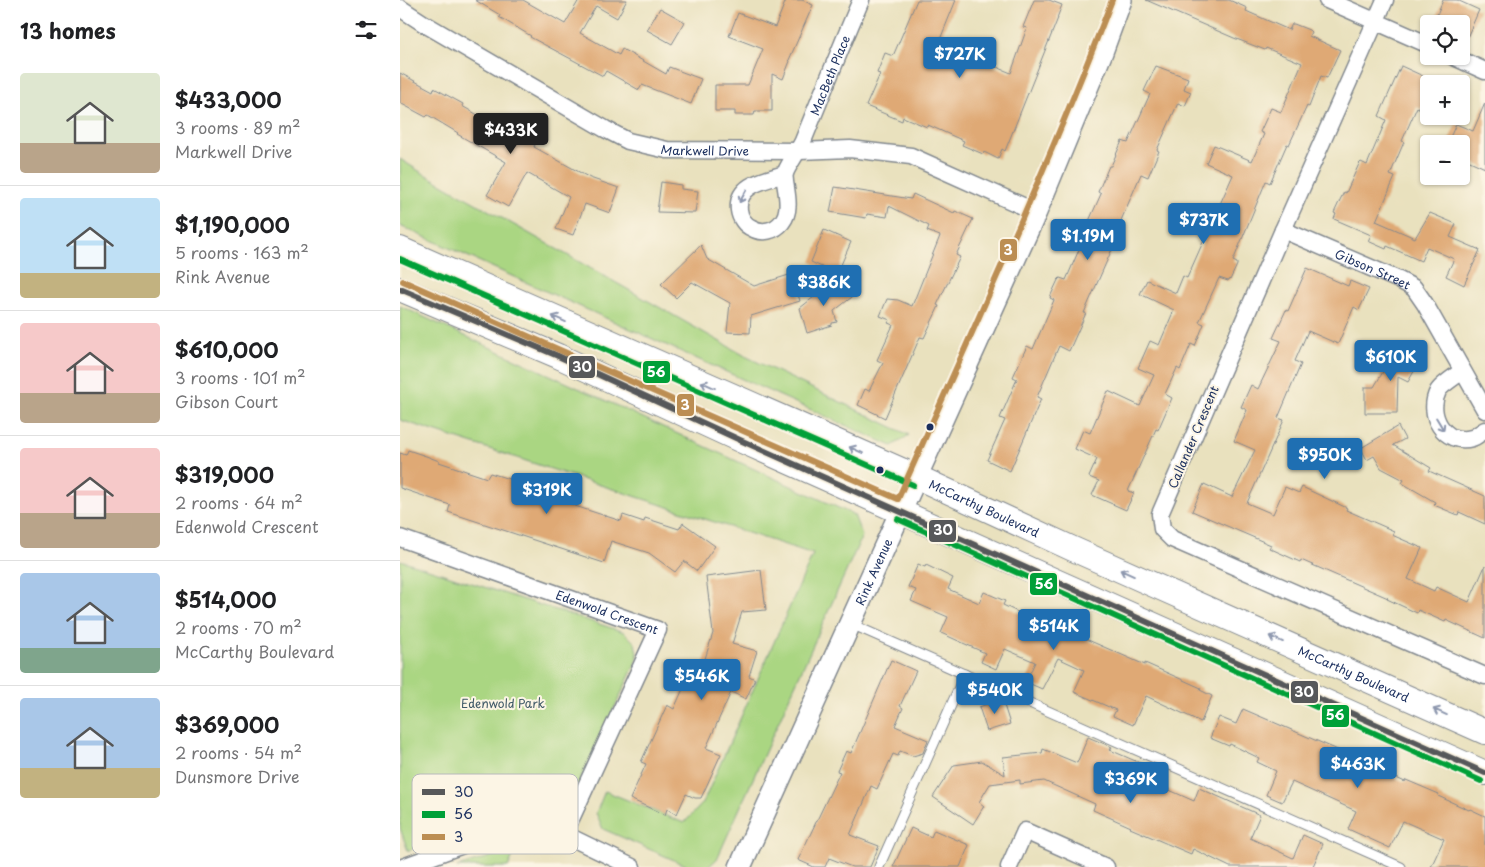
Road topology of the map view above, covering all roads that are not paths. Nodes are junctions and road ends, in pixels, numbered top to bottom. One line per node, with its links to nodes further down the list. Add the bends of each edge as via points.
1 (861, 0): 10 (street, MacBeth Place)
2 (1121, 0): 12 (street, Rink Avenue)
3 (1327, 0): 6 (street)
4 (1385, 0): 6 (street, Callander Crescent)
5 (400, 8): 10 (street, Markwell Drive, via 628,141 667,150)
6 (1376, 21): 7 (street); 13 (street, Callander Crescent)
7 (1420, 42)
8 (1470, 64): 9 (street)
9 (1485, 71)
10 (799, 151): 11 (street, MacBeth Place); 12 (street, Markwell Drive, via 850,150 911,156)
11 (784, 174)
12 (1036, 212): 19 (street, Rink Avenue)
13 (1283, 230): 16 (street, Gibson Street, via 1414,288); 24 (street, Callander Crescent, via 1160,514 1162,529 1172,539)
14 (400, 249): 19 (main road, McCarthy Boulevard, one-way to 14)
15 (400, 289): 20 (main road, via 558,356)
16 (1462, 371): 17 (street, Gibson Street); 18 (street, one-way to 18, via 1438,390 1434,412 1440,428 1456,439 1473,438)
17 (1485, 410)
18 (1485, 430)
19 (917, 476): 20 (street, Rink Avenue); 25 (main road, McCarthy Boulevard, one-way to 19, via 1072,549)
20 (902, 511): 22 (street, Rink Avenue); 26 (main road)
21 (400, 538): 27 (street, Edenwold Crescent, via 658,630)
22 (851, 624): 23 (lane); 32 (street, Rink Avenue)
23 (965, 674): 33 (lane); 36 (lane)
24 (1485, 676)
25 (1485, 732)
26 (1485, 773)
27 (578, 804)
28 (578, 841): 31 (street)
29 (438, 854): 30 (street)
30 (403, 867)
31 (632, 867)
32 (740, 867)
33 (879, 867)
34 (1008, 867): 35 (street, via 1025,831)
35 (1106, 867)
36 (1401, 867)

